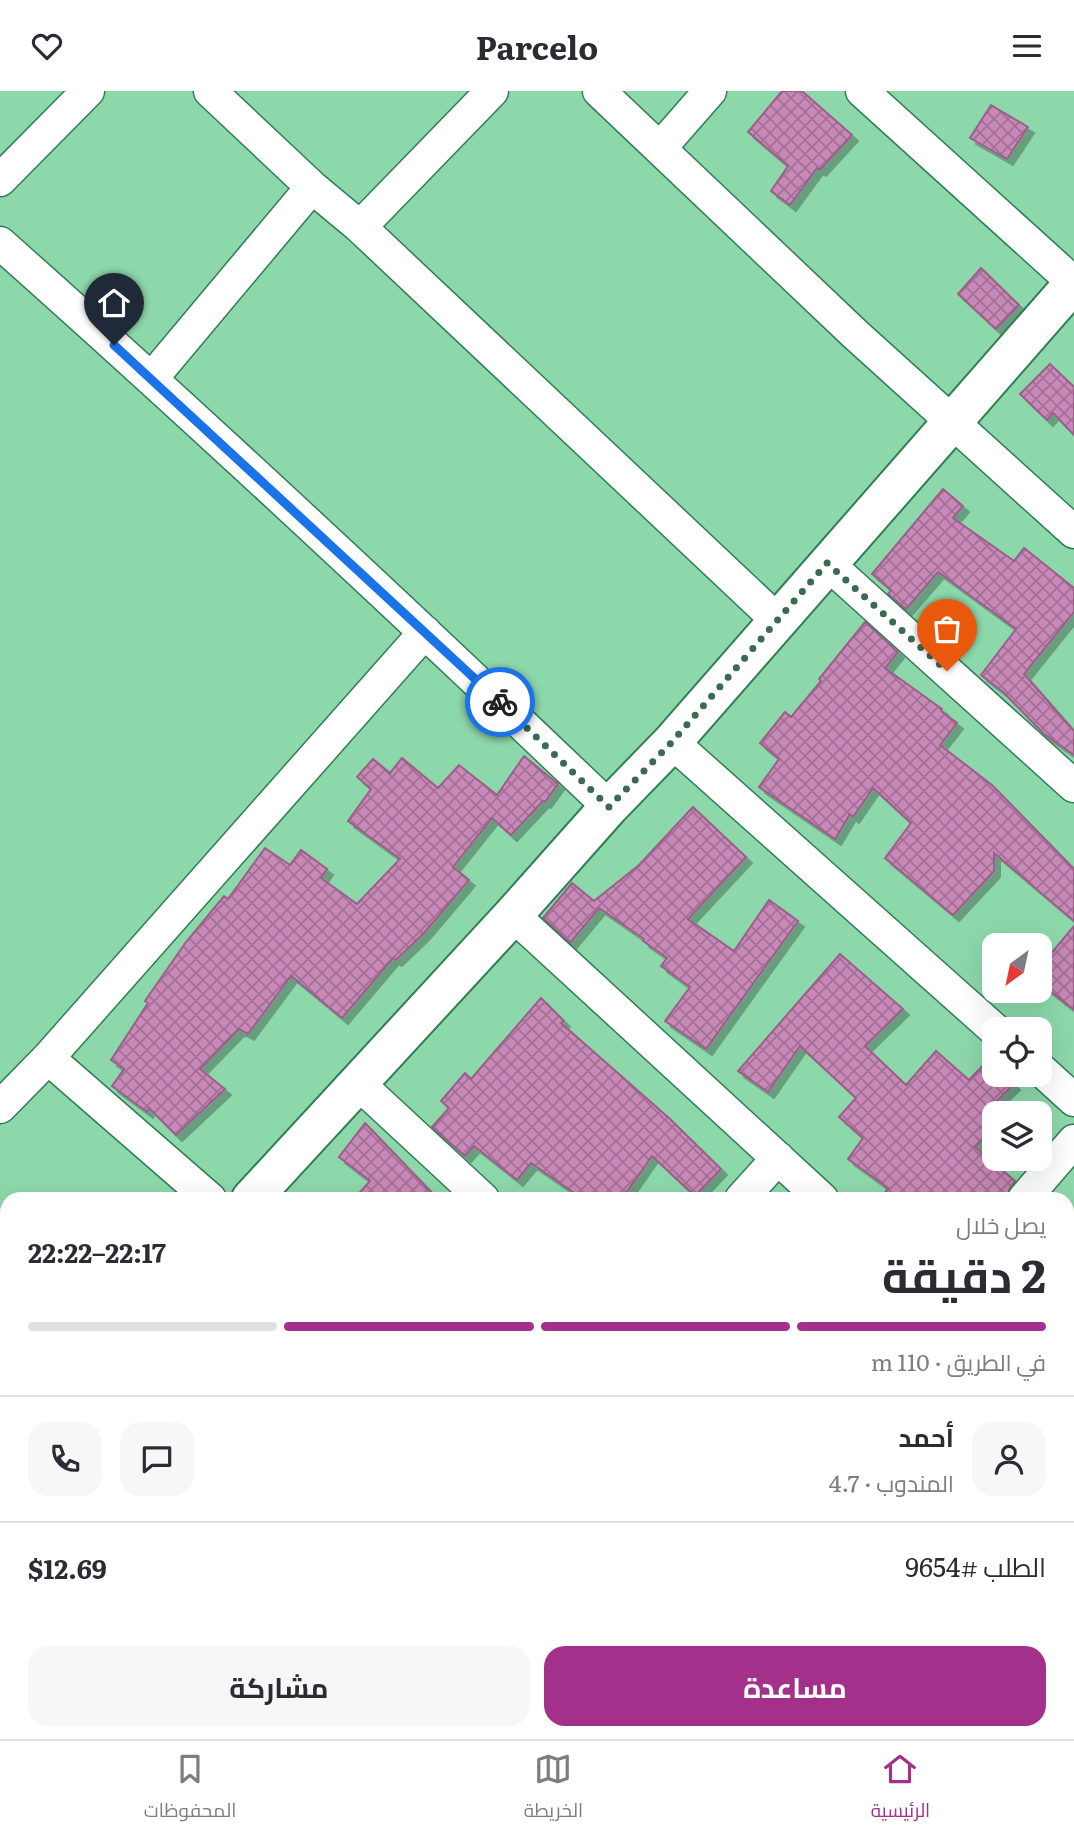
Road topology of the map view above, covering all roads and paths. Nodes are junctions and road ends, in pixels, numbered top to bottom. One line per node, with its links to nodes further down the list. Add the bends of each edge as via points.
1 (88, 91): 8 (street)
2 (210, 91): 9 (street)
3 (492, 91): 10 (street)
4 (600, 91): 7 (street)
5 (710, 91): 7 (street)
6 (862, 91): 12 (street)
7 (661, 147): 14 (street, via 855,334)
8 (0, 180)
9 (312, 187): 10 (street); 13 (street)
10 (360, 227): 17 (street)
11 (0, 243): 13 (street)
12 (1074, 283): 14 (street)
13 (152, 378): 18 (street)
14 (953, 420): 15 (street); 16 (street)
15 (1074, 532)
16 (827, 563): 17 (street); 20 (street)
17 (777, 620): 19 (street)
18 (425, 632): 21 (street); 24 (street)
19 (672, 742): 21 (street); 23 (street)
20 (1074, 786)
21 (609, 807): 22 (street)
22 (513, 915): 26 (street); 30 (street)
23 (982, 1018)
24 (48, 1058): 28 (street); 31 (street)
25 (1052, 1080): 27 (street)
26 (359, 1084): 32 (street); 33 (street)
27 (1074, 1100)
28 (0, 1107)
29 (1074, 1141): 36 (street)
30 (778, 1158): 34 (street); 35 (street)
31 (202, 1192)
32 (258, 1192)
33 (475, 1192)
34 (747, 1192)
35 (814, 1192)
36 (1030, 1192)

